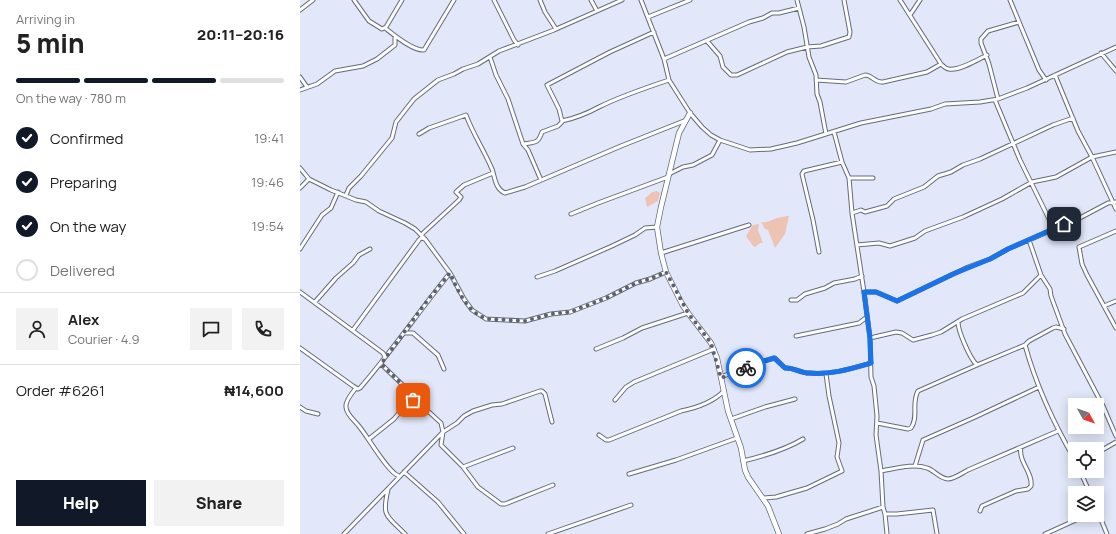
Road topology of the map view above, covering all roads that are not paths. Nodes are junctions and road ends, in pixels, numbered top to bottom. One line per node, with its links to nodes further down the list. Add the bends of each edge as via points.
1 (313, 0): 17 (street)
2 (354, 0): 22 (street, via 369,21 382,29)
3 (402, 0): 22 (street)
4 (454, 0): 25 (street, via 424,50)
5 (494, 0): 27 (street)
6 (540, 0): 23 (street)
7 (592, 0): 18 (street)
8 (622, 0): 18 (street)
9 (641, 0): 20 (street)
10 (690, 0): 20 (street)
11 (797, 0): 16 (street)
12 (844, 0): 29 (street, via 849,37)
13 (900, 0): 19 (street)
14 (920, 0): 19 (street)
15 (1010, 0): 21 (street)
16 (799, 8): 26 (street, via 772,13); 29 (street)
17 (300, 10)
18 (598, 11): 23 (street)
19 (910, 15): 34 (street)
20 (648, 17): 24 (street)
21 (1019, 22): 31 (street, via 993,28 985,33 981,44); 40 (street, via 1039,70)
22 (385, 28): 25 (street)
23 (556, 29): 27 (street)
24 (654, 32): 33 (street); 46 (street, via 546,85 559,109)
25 (396, 37): 41 (street, via 395,46 377,59 363,66 335,71 317,84)
26 (707, 40): 29 (street, via 720,56 725,70 733,75 787,52); 33 (street)
27 (518, 45): 32 (street)
28 (1116, 47): 30 (street)
29 (809, 48): 39 (street)
30 (1101, 54): 35 (street); 36 (street)
31 (986, 55): 34 (street, via 954,69 948,69); 43 (street)
32 (490, 57): 53 (street); 67 (street, via 438,80 414,99 396,122 392,138 349,188)
33 (664, 59): 38 (street)
34 (941, 64): 39 (street, via 927,72 883,82 868,75 846,82)
35 (1116, 71)
36 (1055, 76): 40 (street); 45 (street)
37 (300, 77): 41 (street)
38 (669, 80): 44 (street); 46 (street, via 585,115)
39 (816, 80): 50 (street)
40 (1046, 80): 43 (street)
41 (307, 87): 42 (street)
42 (300, 90)
43 (997, 99): 48 (street, via 945,104 861,123); 52 (street)
44 (690, 113): 47 (street); 51 (street, via 706,132)
45 (1073, 118): 52 (street); 55 (street)
46 (562, 121): 53 (street, via 558,126 542,132 537,142)
47 (684, 121): 59 (street); 63 (street)
48 (834, 132): 50 (street); 56 (street)
49 (419, 134): 58 (street, via 466,115)
50 (826, 134): 51 (street, via 761,150 742,148)
51 (720, 140): 59 (street, via 712,155)
52 (1013, 143): 64 (street); 72 (street, via 938,176 924,186 894,199 887,206)
53 (523, 144): 63 (street)
54 (1116, 152): 55 (street)
55 (1092, 157): 64 (street, via 1056,177); 68 (street)
56 (842, 162): 60 (street); 84 (street, via 804,170 802,174)
57 (300, 168): 62 (street)
58 (493, 173): 63 (street, via 497,186 505,193); 78 (street, via 464,185 456,192 461,197 459,200)
59 (668, 176): 73 (street); 75 (street)
60 (849, 178): 61 (street); 72 (street)
61 (873, 178)
62 (309, 179): 65 (street); 66 (street)
63 (541, 180)
64 (1032, 182): 76 (street, via 1049,219); 81 (street, via 964,217 925,231 916,238 890,246 879,243)
65 (300, 188)
66 (338, 192): 67 (street); 82 (street, via 331,208 322,215)
67 (346, 195): 78 (street, via 370,204)
68 (1110, 197): 69 (street); 70 (street)
69 (1108, 203): 70 (street); 76 (street)
70 (1115, 203): 71 (street)
71 (1116, 210)
72 (852, 213): 81 (street)
73 (571, 214)
74 (750, 225): 85 (street)
75 (657, 227): 85 (street); 90 (street, via 646,228 612,246)
76 (1051, 230): 80 (street)
77 (1116, 231): 96 (street, via 1080,247 1082,264)
78 (422, 235): 79 (street)
79 (425, 239): 87 (street); 104 (street, via 419,240)
80 (1029, 240): 88 (street); 91 (street, via 897,301 876,292)
81 (857, 245): 89 (street)
82 (300, 249)
83 (370, 249): 95 (street, via 359,254)
84 (819, 252)
85 (661, 253): 86 (street)
86 (666, 272): 87 (street, via 579,309 525,321 489,319 472,310); 97 (street)
87 (450, 273): 105 (street)
88 (1041, 275): 98 (street, via 1050,289); 100 (street, via 1023,293)
89 (862, 276): 91 (street); 93 (street, via 834,283 804,294 797,300)
90 (537, 277)
91 (864, 292): 99 (street)
92 (300, 293): 95 (street)
93 (791, 300)
94 (1116, 301): 96 (street)
95 (315, 302): 104 (street)
96 (1104, 306): 102 (street)
97 (688, 313): 110 (street, via 642,328); 111 (street)
98 (1058, 316): 101 (street); 103 (street)
99 (867, 317): 106 (street, via 859,323); 107 (street)
100 (958, 322): 107 (street, via 941,332 918,340 896,332); 113 (street, via 958,328)
101 (1056, 327): 103 (street); 108 (street)
102 (1116, 328)
103 (1064, 329): 135 (street)
104 (353, 330): 112 (street)
105 (404, 332): 112 (street); 117 (street, via 413,333 438,355)
106 (796, 336)
107 (870, 338): 114 (street)
108 (1025, 345): 116 (street); 121 (street)
109 (300, 348): 122 (street)
110 (596, 349)
111 (714, 349): 120 (street); 126 (street, via 634,382)
112 (385, 357): 115 (street)
113 (972, 360): 116 (street); 118 (street)
114 (871, 363): 119 (street); 131 (street)
115 (381, 364): 122 (street, via 360,388); 125 (street)
116 (977, 365): 118 (street)
117 (444, 369)
118 (968, 369): 131 (street, via 918,391 914,400 915,420 911,428)
119 (826, 374): 120 (street, via 785,368 774,358); 153 (street, via 839,443 837,457 842,471 807,488)
120 (721, 378): 123 (street)
121 (1039, 387): 132 (street); 145 (street, via 923,440)
122 (356, 388): 137 (street, via 346,404 346,410)
123 (724, 391): 129 (street); 134 (street, via 712,400 609,440)
124 (795, 399): 129 (street, via 765,406)
125 (416, 400): 133 (street, via 441,422); 137 (street, via 404,407 394,419)
126 (615, 400)
127 (300, 407): 128 (street)
128 (318, 414)
129 (731, 419): 136 (street)
130 (552, 422): 133 (street, via 545,394 540,391 473,411)
131 (877, 423): 147 (street)
132 (1058, 431): 140 (street); 142 (street)
133 (443, 432): 146 (street, via 441,445); 148 (street)
134 (599, 435)
135 (1116, 436)
136 (737, 438): 144 (street); 149 (street)
137 (369, 439): 150 (street, via 396,476)
138 (803, 439): 144 (street, via 762,457)
139 (1116, 442): 143 (street)
140 (1021, 447): 145 (street, via 947,479 925,467); 156 (street, via 1020,456 1032,482 1031,486 982,506)
141 (513, 448): 146 (street)
142 (1068, 448)
143 (1104, 449)
144 (743, 461): 153 (street, via 748,477)
145 (915, 466): 147 (street)
146 (463, 467): 151 (street, via 478,487 501,504)
147 (881, 471): 155 (street)
148 (404, 472): 150 (street); 163 (street, via 438,502)
149 (629, 474)
150 (399, 476): 152 (street)
151 (553, 486)
152 (388, 488): 161 (street); 162 (street, via 386,515)
153 (764, 498): 165 (street)
154 (631, 504): 164 (street)
155 (883, 507): 157 (street); 166 (street)
156 (980, 511)
157 (885, 514): 167 (street); 168 (street, via 933,510)
158 (1072, 522): 160 (street)
159 (1102, 522): 171 (street)
160 (1055, 530): 169 (street); 170 (street)
161 (344, 534)
162 (405, 534)
163 (464, 534)
164 (548, 534)
165 (779, 534)
166 (806, 534)
167 (887, 534)
168 (937, 534)
169 (1045, 534)
170 (1057, 534)
171 (1107, 534)

